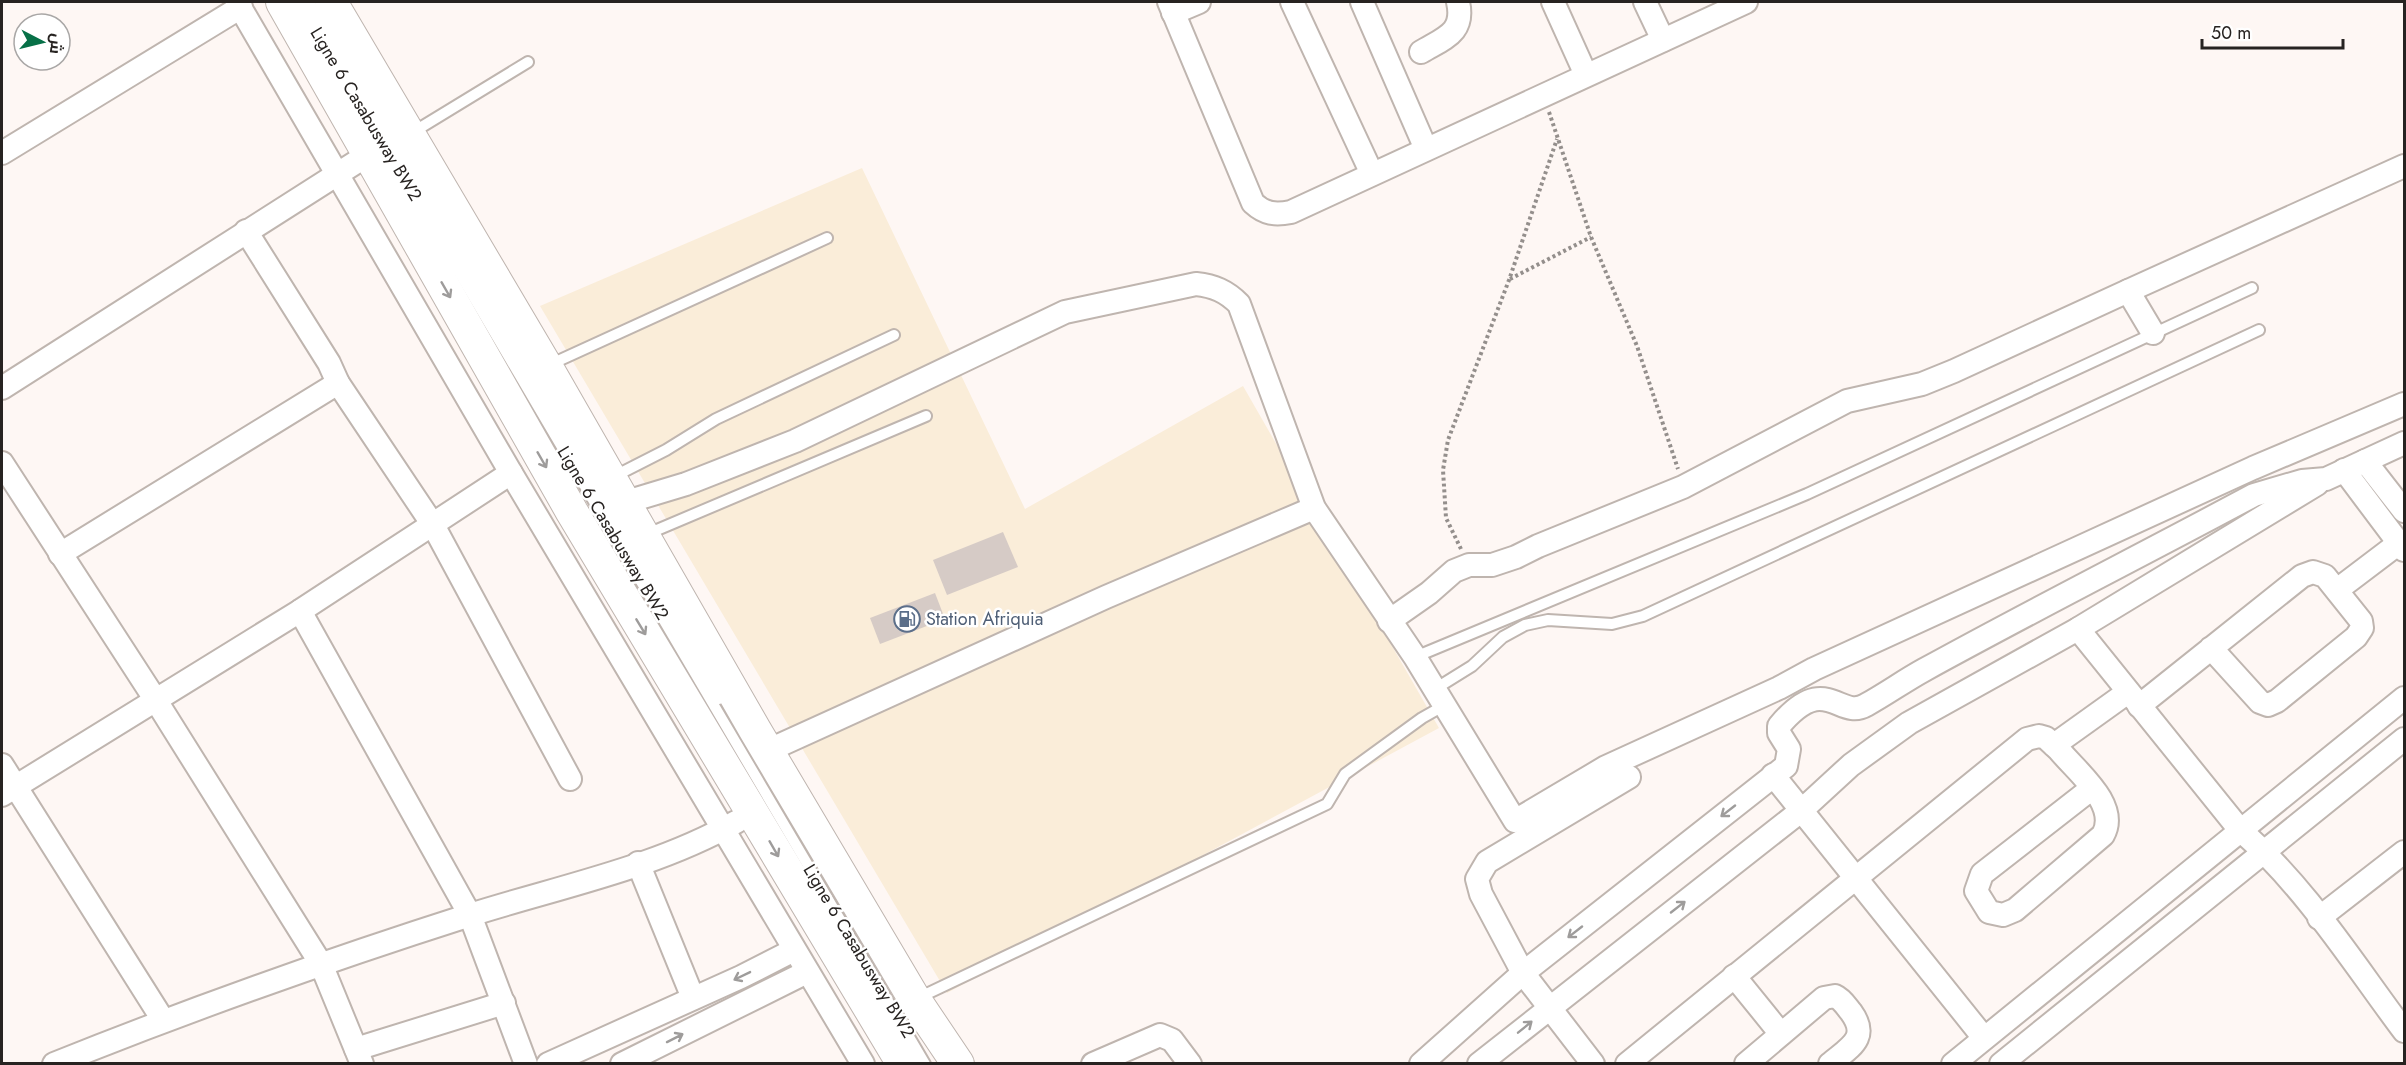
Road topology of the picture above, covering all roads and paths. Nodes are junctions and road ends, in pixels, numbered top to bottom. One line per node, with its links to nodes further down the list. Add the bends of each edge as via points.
1 (282, 2): 23 (main road)
2 (300, 2): 105 (lane, Ligne 6 Casabusway BW2)
3 (309, 2): 106 (lane, Ligne 6 Casabusway BW2)
4 (331, 2): 19 (main road)
5 (1199, 2): 13 (street)
6 (1292, 2): 26 (street)
7 (1362, 2): 21 (street)
8 (1458, 2): 15 (street, via 1460,20 1455,31)
9 (1553, 2): 17 (street)
10 (1645, 2): 14 (street)
11 (1742, 2): 14 (street)
12 (239, 4): 22 (street); 25 (street)
13 (1171, 7): 26 (street, via 1252,203 1260,211 1291,212)
14 (1663, 40): 17 (street)
15 (1421, 52)
16 (528, 62): 19 (lane)
17 (1586, 75): 18 (street)
18 (1544, 94): 20 (path); 21 (street)
19 (409, 135): 36 (main road)
20 (1557, 139): 28 (path); 30 (path)
21 (1426, 149): 26 (street)
22 (2, 153)
23 (369, 154): 25 (street); 75 (main road, one-way to 75, via 572,512)
24 (2404, 166): 32 (street)
25 (337, 174): 27 (street); 44 (street)
26 (1372, 174)
27 (246, 231): 37 (street); 38 (street)
28 (1591, 237): 30 (path); 46 (path, via 1641,355)
29 (827, 238): 36 (lane)
30 (1509, 280): 54 (path, via 1448,440 1443,470 1446,518)
31 (2252, 288): 34 (lane)
32 (2128, 291): 34 (street); 46 (street, via 1922,384 1837,405)
33 (2259, 330): 61 (lane, via 1643,616 1612,624 1548,620 1525,625 1503,637)
34 (2153, 333): 60 (lane, via 1807,494)
35 (894, 335): 47 (lane, via 716,419 666,450)
36 (546, 366): 47 (main road)
37 (338, 383): 50 (street); 53 (street)
38 (2, 388)
39 (2404, 404): 61 (street, via 2253,468 1830,661 1606,767 1515,821)
40 (926, 416): 51 (lane)
41 (2404, 443): 42 (street)
42 (2365, 461): 45 (street); 49 (street)
43 (2, 463): 53 (street)
44 (511, 473): 50 (street); 76 (street)
45 (2335, 475): 52 (street); 58 (street); 69 (street, via 2254,495 1926,669 1865,706 1851,708 1822,697 1809,700 1779,726 1790,756 1786,766)
46 (1683, 487): 54 (street, via 1516,557 1492,565)
47 (616, 491): 48 (street, via 686,484 795,441 1065,312 1196,284 1227,292 1239,304); 51 (main road)
48 (1314, 508): 57 (street); 67 (street, via 1106,597)
49 (2404, 511)
50 (433, 525): 56 (street); 71 (street)
51 (642, 536): 67 (main road)
52 (2402, 546): 55 (street)
53 (60, 554): 63 (street)
54 (1469, 566): 57 (street, via 1454,571)
55 (2337, 590): 59 (street, via 2325,576 2307,573); 59 (street, via 2359,616 2359,633 2273,704 2260,702)
56 (300, 611): 63 (street); 82 (street)
57 (1389, 621): 60 (street)
58 (2078, 629): 64 (street); 74 (street, via 1909,723 1851,765)
59 (2211, 648): 64 (street)
60 (1415, 657): 61 (street)
61 (1440, 697): 90 (lane, via 1422,718 1345,774 1327,804)
62 (2404, 698): 77 (street)
63 (155, 699): 73 (street); 85 (street)
64 (2134, 699): 66 (street); 77 (street)
65 (2404, 739): 78 (street)
66 (2054, 745): 72 (street); 81 (street, via 2039,736 2027,739)
67 (767, 752): 90 (main road)
68 (2, 765): 73 (street)
69 (1773, 775): 74 (street); 87 (street, one-way to 87)
70 (1629, 777): 87 (street, via 1482,866 1478,887)
71 (570, 779)
72 (2091, 789): 72 (street, via 2107,812 2103,836 2015,910 2002,915 1989,912 1976,891 1982,874)
73 (8, 791): 93 (street)
74 (1802, 810): 81 (street); 92 (street, one-way to 74)
75 (753, 812): 76 (street); 104 (main road, one-way to 104)
76 (724, 829): 80 (street); 84 (street)
77 (2240, 830): 78 (street); 96 (street)
78 (2265, 851): 83 (street); 98 (street)
79 (2404, 852): 83 (street)
80 (638, 863): 82 (street); 89 (street)
81 (1855, 877): 88 (street); 96 (street)
82 (470, 915): 85 (street); 91 (street)
83 (2319, 918): 94 (street)
84 (794, 950): 86 (street); 89 (street, one-way to 89)
85 (321, 964): 93 (street); 97 (street)
86 (807, 972): 102 (street, one-way to 86); 103 (street)
87 (1523, 973): 92 (street); 110 (street)
88 (1734, 976): 95 (street); 113 (street)
89 (693, 998): 101 (street)
90 (915, 999): 107 (main road)
91 (504, 1003): 97 (street); 100 (street)
92 (1548, 1008): 111 (street, one-way to 92); 112 (street)
93 (163, 1020): 99 (street)
94 (2404, 1031)
95 (1780, 1034): 114 (street); 115 (street, via 1824,998 1839,998 1860,1024 1859,1034 1853,1045)
96 (1984, 1038): 116 (street)
97 (359, 1056)
98 (2005, 1062)
99 (54, 1064)
100 (526, 1064)
101 (548, 1064)
102 (622, 1064)
103 (863, 1064)
104 (903, 1064)
105 (926, 1064)
106 (934, 1064)
107 (958, 1064)
108 (1093, 1064): 109 (street, via 1160,1035 1172,1040)
109 (1190, 1064)
110 (1421, 1064)
111 (1479, 1064)
112 (1593, 1064)
113 (1627, 1064)
114 (1746, 1064)
115 (1830, 1064)
116 (1953, 1064)

